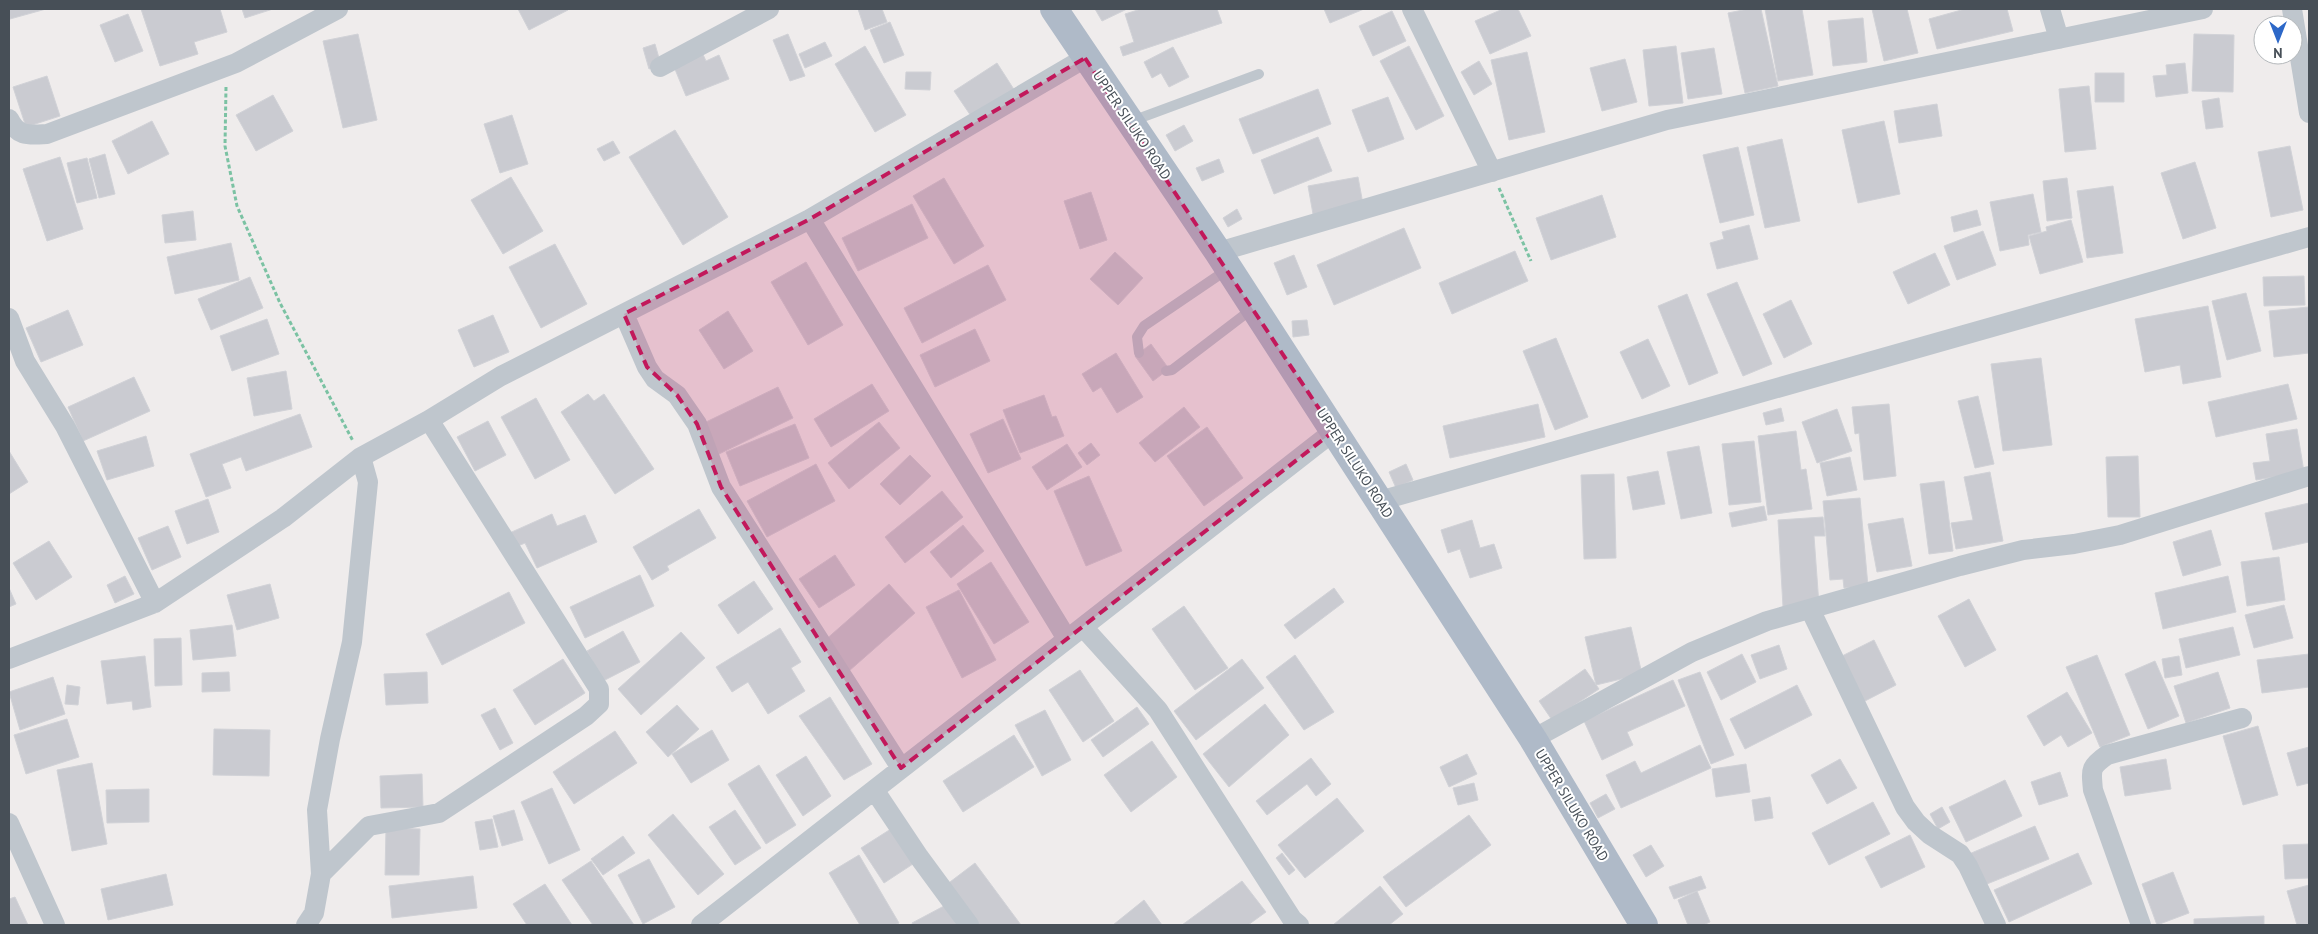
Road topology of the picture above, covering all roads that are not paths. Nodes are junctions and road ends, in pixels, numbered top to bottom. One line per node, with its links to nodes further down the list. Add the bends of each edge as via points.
1 (338, 9): 14 (street, via 226,66 47,134 26,135)
2 (769, 9): 10 (street)
3 (1054, 9): 9 (main road, UPPER SILUKO ROAD)
4 (1412, 9): 15 (street)
5 (2050, 9): 8 (street)
6 (2203, 9): 8 (street)
7 (2292, 9): 12 (street)
8 (2059, 39): 15 (street, via 1667,120)
9 (1085, 58): 13 (main road, UPPER SILUKO ROAD); 16 (street)
10 (660, 67)
11 (1259, 74): 13 (lane)
12 (2309, 113)
13 (1129, 122): 18 (main road, UPPER SILUKO ROAD)
14 (10, 128)
15 (1492, 172): 18 (street)
16 (810, 219): 20 (street); 32 (street)
17 (2309, 237): 28 (street)
18 (1223, 260): 19 (main road, UPPER SILUKO ROAD); 22 (lane, via 1144,326 1137,337)
19 (1254, 307): 23 (lane, via 1172,370); 25 (main road, UPPER SILUKO ROAD)
20 (624, 314): 24 (street, via 501,376); 36 (street, via 647,367 655,379 677,395 697,424 721,487)
21 (9, 318): 29 (street, via 25,361 65,426)
22 (1139, 353)
23 (1166, 371)
24 (429, 420): 26 (street); 39 (street, via 599,689 599,704 586,716 439,813 368,826)
25 (1334, 431): 28 (main road, UPPER SILUKO ROAD); 31 (street)
26 (361, 456): 29 (street, via 283,518); 39 (street, via 368,482 352,642 317,810)
27 (2309, 476): 30 (street, via 2120,535 2024,550)
28 (1379, 501): 35 (main road, UPPER SILUKO ROAD)
29 (155, 603): 33 (street)
30 (1810, 609): 35 (street, via 1767,621 1692,652); 46 (street, via 1905,807 1929,834 1960,854)
31 (1083, 626): 32 (street); 44 (street, via 1158,710 1292,919)
32 (1067, 639): 36 (street)
33 (9, 659)
34 (2242, 718): 47 (street, via 2108,754 2094,764 2091,773 2093,790)
35 (1533, 738): 45 (main road, UPPER SILUKO ROAD)
36 (901, 768): 37 (street)
37 (875, 791): 42 (street); 43 (street)
38 (11, 834): 40 (street)
39 (321, 874): 41 (street, via 314,913)
40 (55, 925)
41 (306, 925)
42 (701, 925)
43 (969, 925)
44 (1299, 925)
45 (1644, 925)
46 (1996, 925)
47 (2141, 925)

